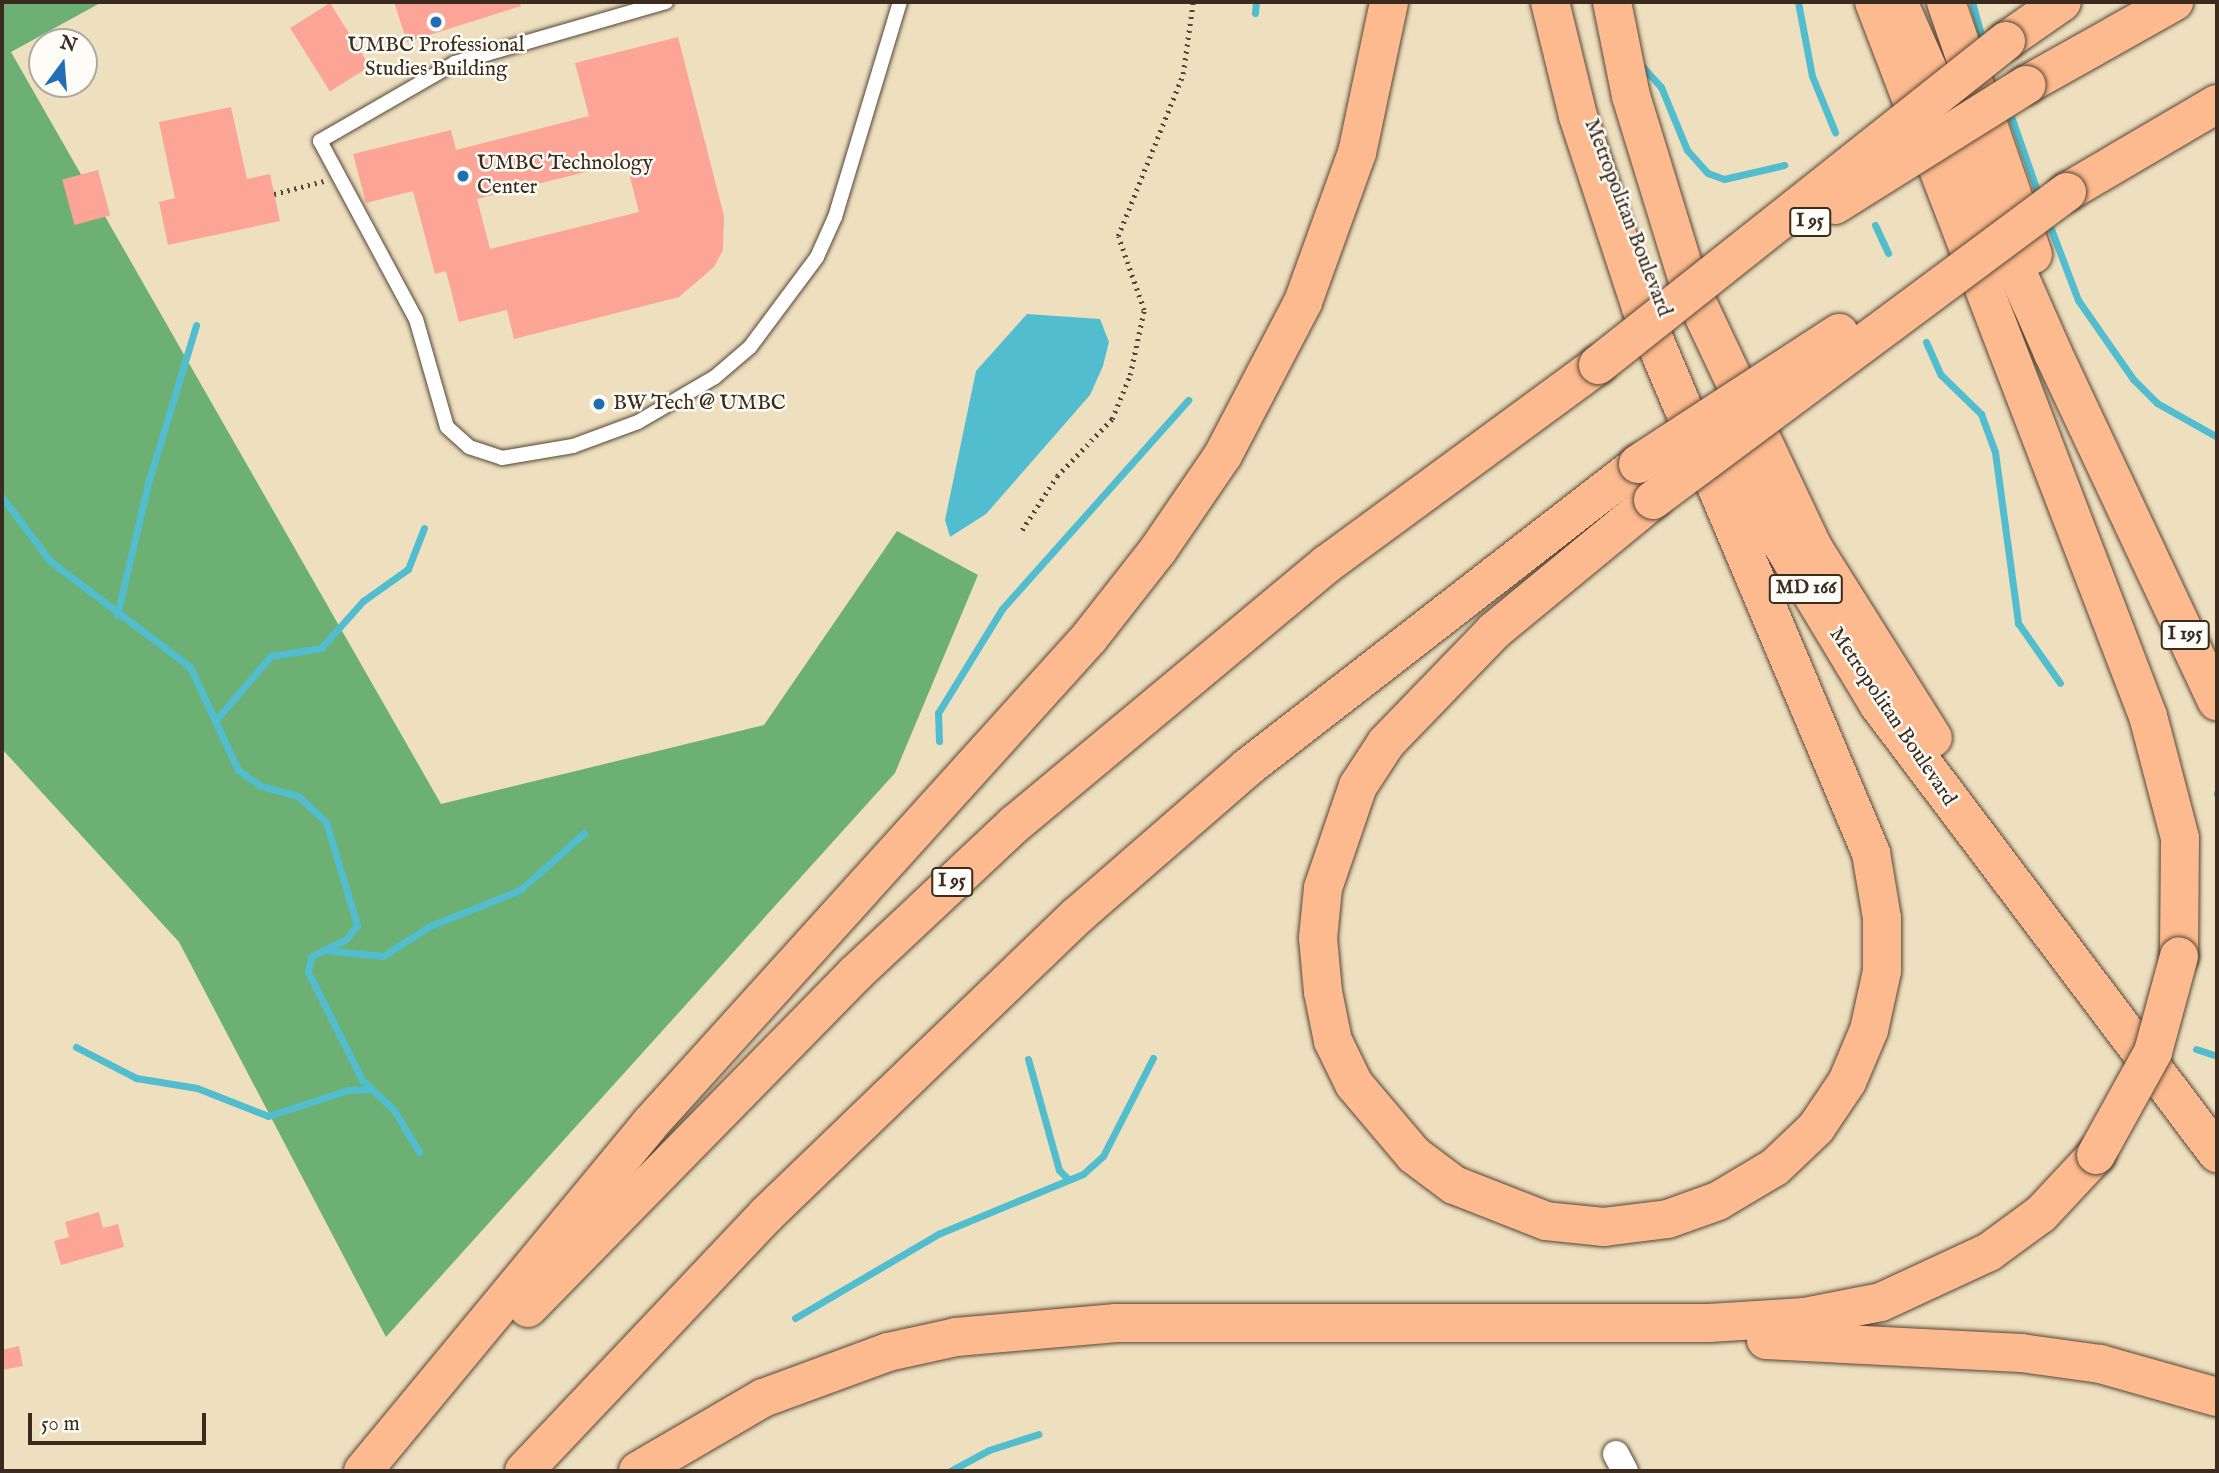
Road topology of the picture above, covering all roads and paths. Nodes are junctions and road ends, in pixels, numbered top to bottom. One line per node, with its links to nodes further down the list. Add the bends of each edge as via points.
1 (666, 2): 2 (lane, via 455,63 320,141 416,319 447,427 469,447 502,458 573,446 638,422 715,377 751,347 817,257 835,217)
2 (900, 2)
3 (1193, 2): 17 (path, via 1182,74 1118,236 1144,310 1135,361 1112,419 1058,476)
4 (1388, 2): 24 (highway, via 1357,153 1303,302 1223,455 1158,550 1089,638 649,1125)
5 (1551, 2): 14 (highway, bridge, via 1578,116 1641,308 1871,853 1882,918 1882,971 1870,1030 1847,1082 1816,1128 1775,1167 1718,1201 1668,1219 1604,1227 1546,1221 1454,1185 1414,1156 1354,1084 1333,1041 1318,938 1323,888 1358,786 1386,743 1494,631 1653,500); 20 (highway, Metropolitan Boulevard / MD 166, via 1586,113 1648,275 1725,450 1878,704)
6 (1612, 2): 20 (highway, via 1631,96 1689,285 1814,549)
7 (1874, 2): 22 (highway, bridge, via 2152,728 2180,838 2179,956 2152,1052 2096,1155 2040,1214 1989,1252 1881,1302 1805,1317 1709,1323)
8 (1899, 2): 18 (highway)
9 (1946, 2): 18 (highway, via 2066,349)
10 (2062, 2): 16 (highway, bridge, via 2006,41)
11 (2174, 2): 16 (highway, I 95, bridge, via 2026,85)
12 (2217, 104): 14 (highway)
13 (309, 188): 15 (path)
14 (2067, 192): 26 (highway, bridge, via 1638,464 1248,767 1078,915 766,1215)
15 (274, 194)
16 (1598, 365): 25 (highway, I 95, via 1327,564 1014,824 697,1131)
17 (1022, 530)
18 (2154, 569): 19 (highway, I 195)
19 (2217, 702)
20 (2182, 1107): 21 (highway, Metropolitan Boulevard)
21 (2217, 1153)
22 (1460, 1325): 23 (highway, via 1951,1346 2100,1364); 27 (highway, via 1116,1323 956,1337 888,1352 763,1398)
23 (2217, 1398)
24 (363, 1471)
25 (371, 1471)
26 (524, 1471)
27 (638, 1471)

